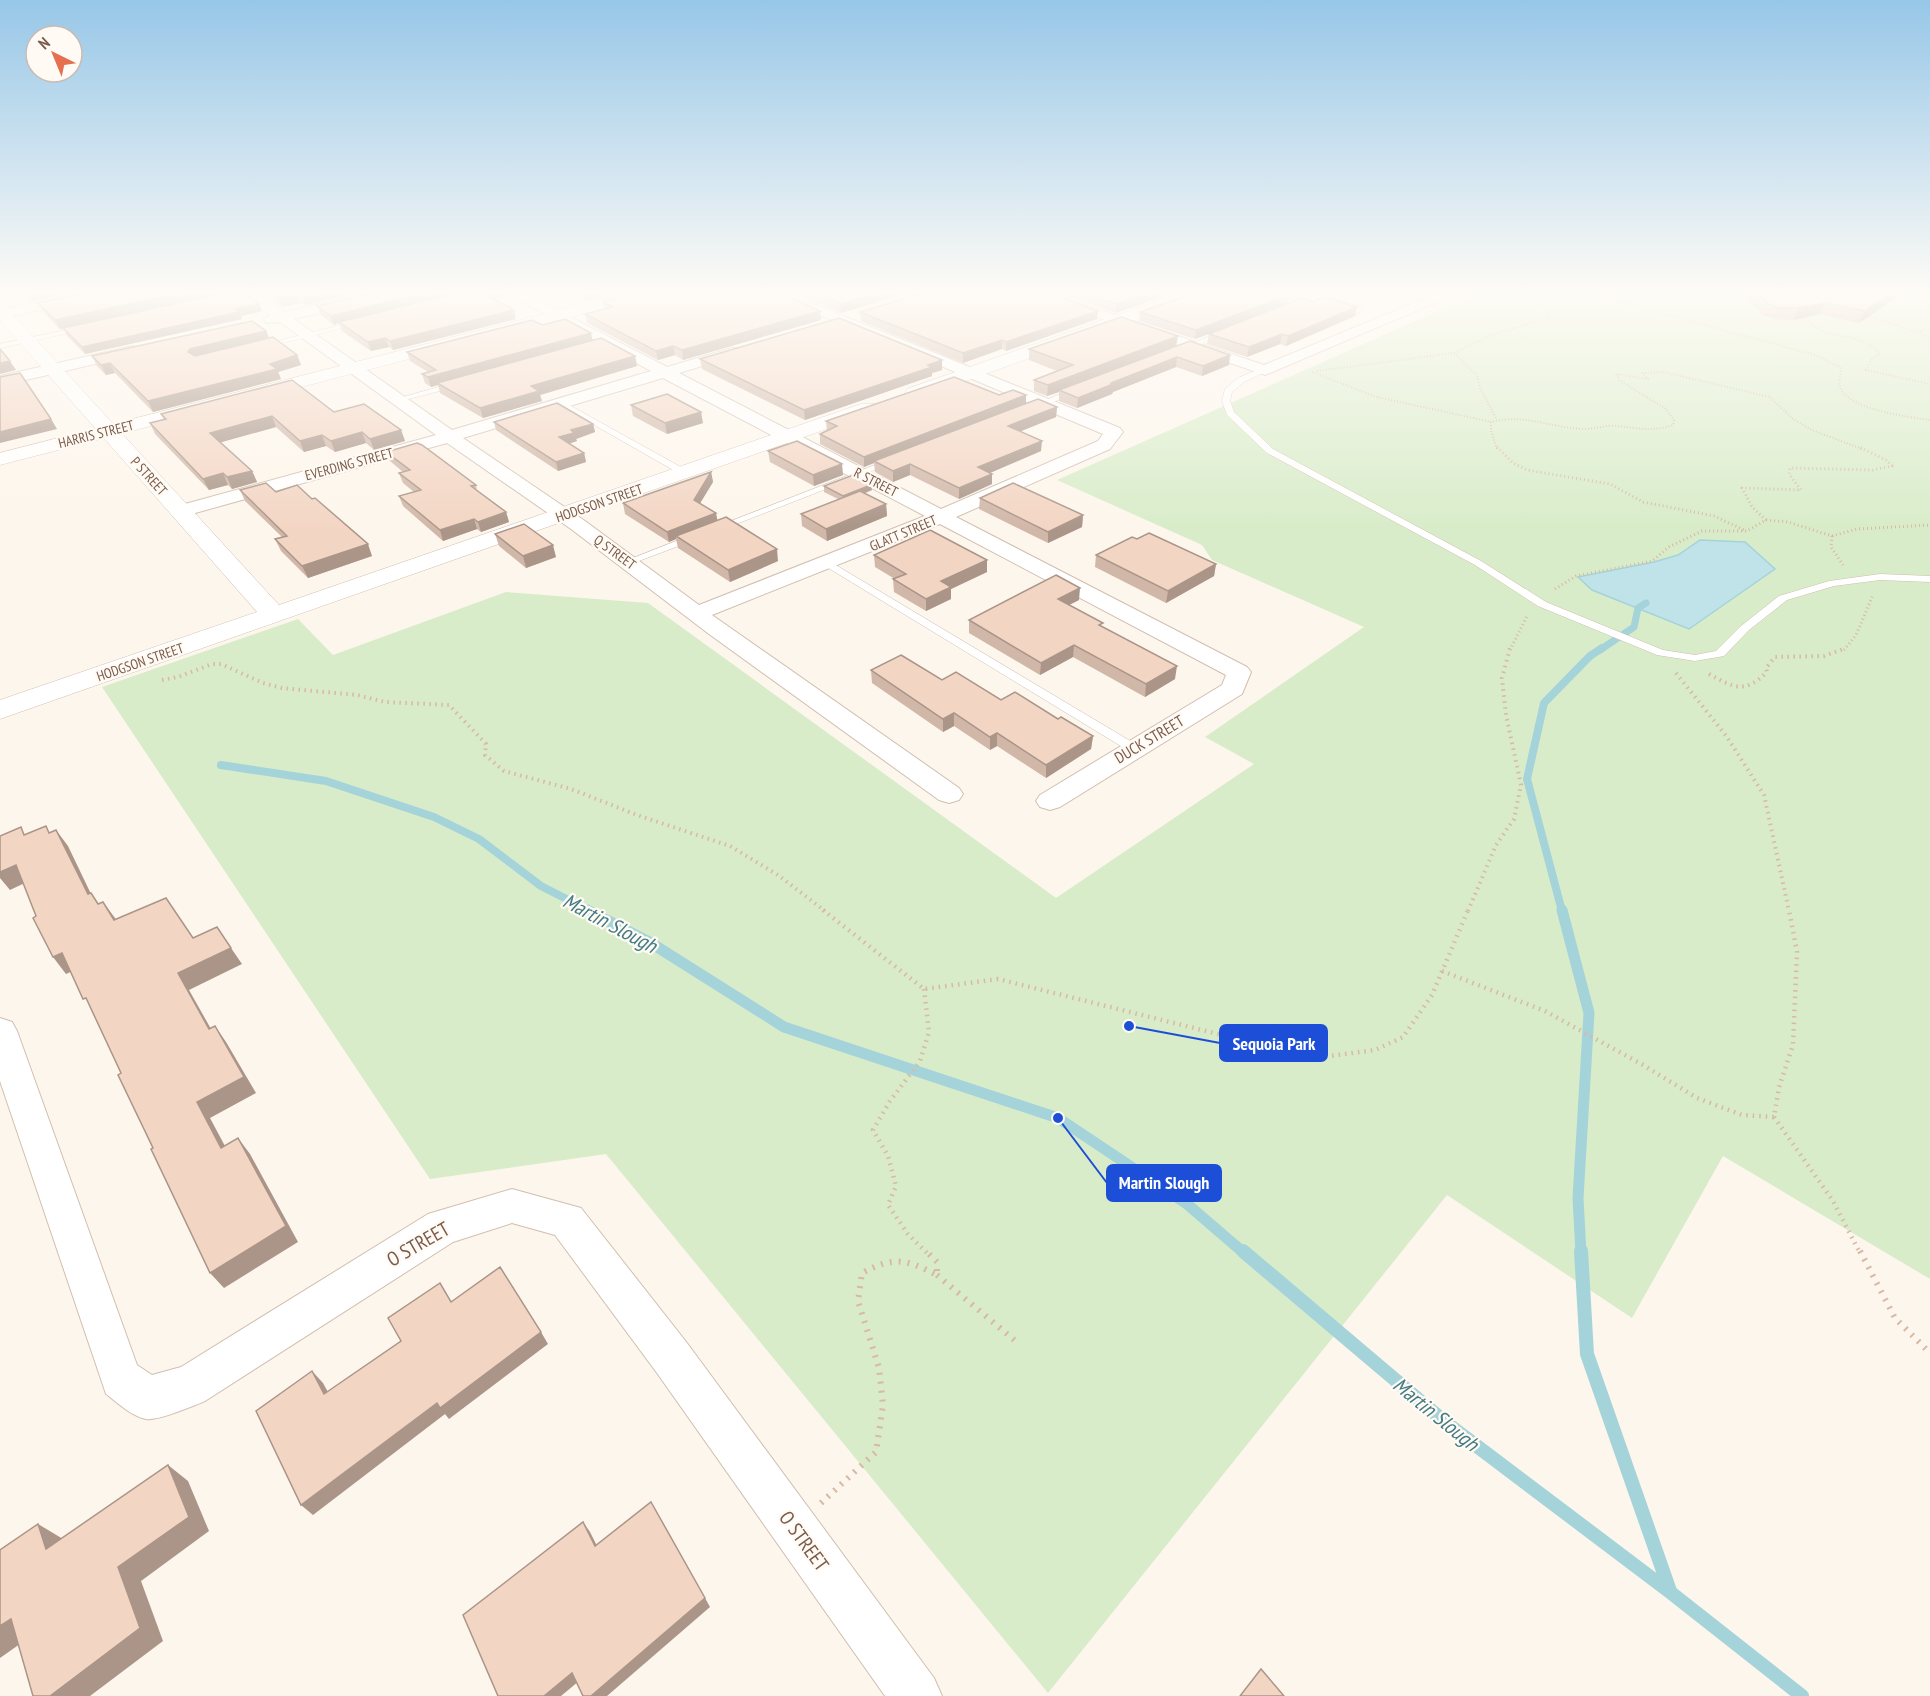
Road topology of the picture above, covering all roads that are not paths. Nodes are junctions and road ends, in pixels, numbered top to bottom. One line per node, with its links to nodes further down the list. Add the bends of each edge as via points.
1 (38, 372): 10 (street)
2 (55, 372): 17 (street, P STREET)
3 (340, 372): 17 (street, HARRIS STREET)
4 (357, 372): 13 (street, Q STREET)
5 (665, 372): 14 (street, EVERDING STREET); 19 (street, R STREET)
6 (964, 372): 9 (street)
7 (974, 372): 9 (street, HODGSON STREET)
8 (1260, 372): 29 (lane, via 1228,391 1226,401 1230,413 1270,451 1478,563 1536,600 1661,653 1692,658 1720,654 1783,598 1833,583 1880,577)
9 (969, 374): 15 (street); 19 (street, HODGSON STREET)
10 (0, 381)
11 (464, 382): 13 (lane)
12 (1085, 387): 15 (lane)
13 (397, 400): 18 (street, Q STREET)
14 (562, 403): 18 (street, EVERDING STREET); 22 (lane)
15 (1043, 404): 16 (lane); 26 (street, GLATT STREET, via 1114,432 1104,445)
16 (1022, 412)
17 (109, 431): 21 (street, HARRIS STREET); 24 (street, P STREET)
18 (451, 436): 24 (street, EVERDING STREET); 25 (street, Q STREET)
19 (786, 436): 22 (street, HODGSON STREET); 23 (street, R STREET)
20 (903, 458): 23 (lane)
21 (0, 459)
22 (685, 473): 25 (street, HODGSON STREET)
23 (860, 474): 26 (street, R STREET); 27 (lane)
24 (181, 511): 31 (street, P STREET)
25 (564, 515): 27 (street, Q STREET); 31 (street, HODGSON STREET)
26 (942, 516): 28 (street, GLATT STREET); 32 (street, R STREET)
27 (628, 562): 30 (street, Q STREET)
28 (830, 564): 30 (street, GLATT STREET); 34 (lane)
29 (1930, 579)
30 (697, 613): 35 (street, Q STREET)
31 (274, 615): 33 (street, HODGSON STREET)
32 (1239, 672): 34 (street, DUCK STREET, via 1233,689)
33 (0, 710)
34 (1132, 748): 36 (street, DUCK STREET)
35 (949, 794)
36 (1050, 801)
37 (2, 1043): 38 (street, O STREET, via 121,1379 148,1398 190,1386 442,1227 512,1206 567,1221 672,1358)
38 (916, 1696)

